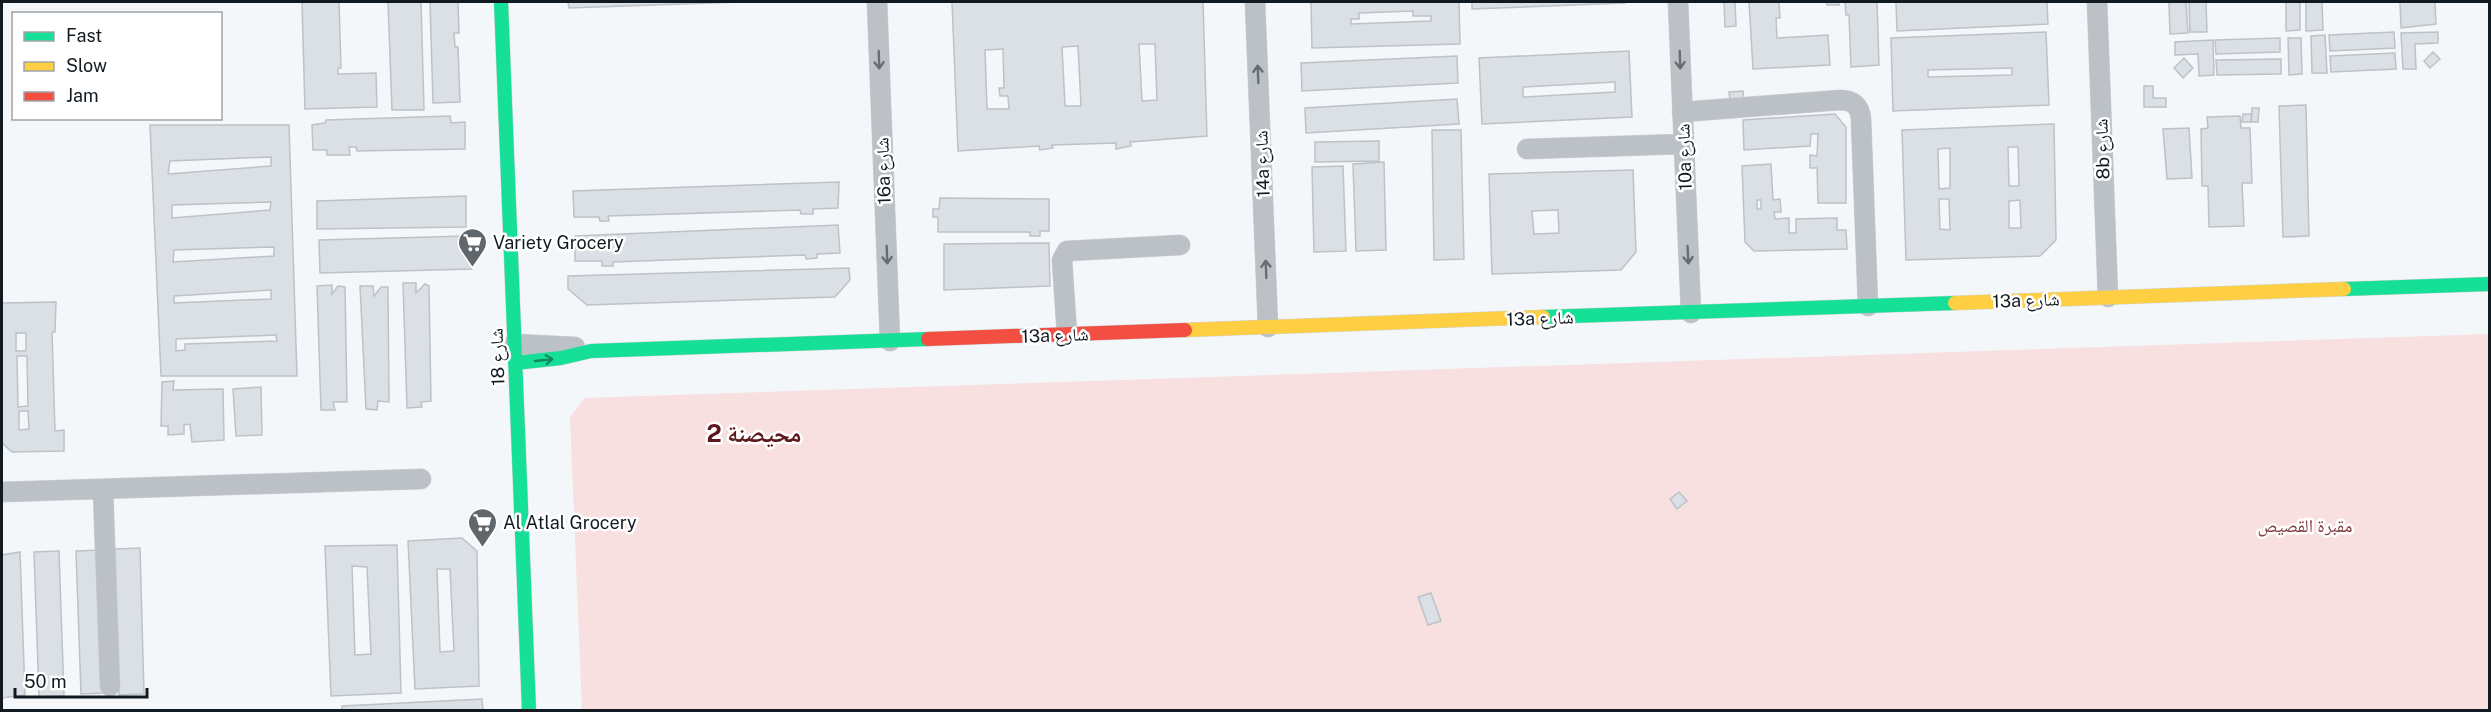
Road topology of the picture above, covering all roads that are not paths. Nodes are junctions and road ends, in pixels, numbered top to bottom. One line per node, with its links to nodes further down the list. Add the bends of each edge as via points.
1 (501, 2): 18 (street, شارع 18)
2 (877, 2): 16 (street, 16a شارع, one-way to 16)
3 (1255, 2): 14 (street, 14a شارع, one-way to 3)
4 (1678, 2): 6 (street, 10a شارع, one-way to 6)
5 (2097, 2): 11 (street, 8b شارع)
6 (1682, 112): 7 (street, 10a شارع); 12 (street, via 1840,100 1858,107)
7 (1683, 144): 8 (street); 13 (street, 10a شارع, one-way to 13)
8 (1527, 149)
9 (1180, 245): 15 (street, via 1067,251 1062,260)
10 (2490, 284): 11 (street, 13a شارع)
11 (2108, 297): 12 (street, 13a شارع)
12 (1868, 306): 13 (street, 13a شارع)
13 (1691, 313): 14 (street, 13a شارع)
14 (1269, 327): 15 (street, 13a شارع)
15 (1067, 335): 16 (street, 13a شارع)
16 (890, 340): 17 (street, 13a شارع)
17 (591, 351): 18 (street, 13a شارع, via 573,346)
18 (515, 353): 23 (street, شارع 18)
19 (421, 479): 20 (street)
20 (103, 489): 21 (street); 22 (street)
21 (2, 492)
22 (110, 686)
23 (529, 711)

